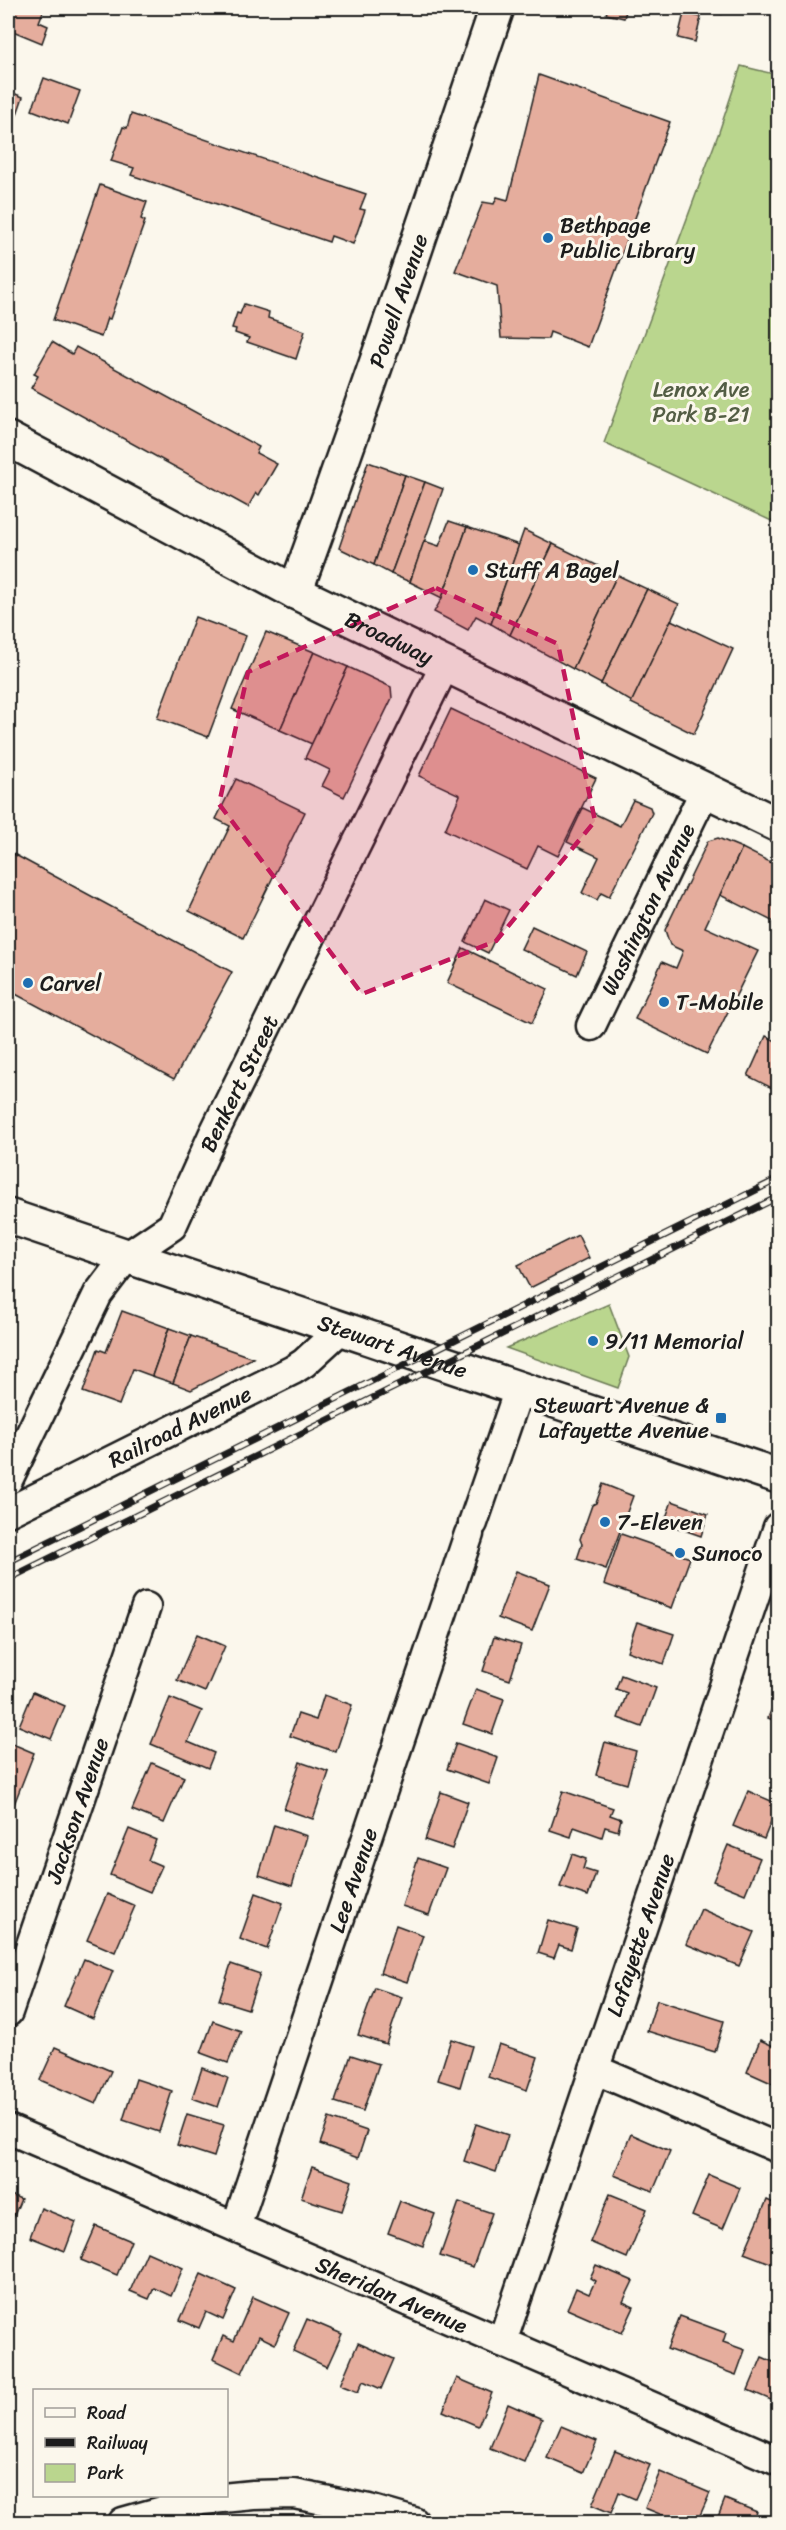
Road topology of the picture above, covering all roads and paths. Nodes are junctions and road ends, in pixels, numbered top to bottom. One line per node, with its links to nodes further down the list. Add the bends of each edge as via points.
1 (497, 8): 3 (main road, Powell Avenue, via 396,311)
2 (8, 439): 3 (main road, Broadway)
3 (295, 592): 4 (main road, Broadway)
4 (445, 665): 5 (main road, Broadway); 9 (street, Benkert Street, via 172,1226)
5 (705, 790): 6 (main road, Broadway); 7 (street, Washington Avenue)
6 (778, 825)
7 (591, 1026)
8 (8, 1216): 9 (main road, Stewart Avenue)
9 (126, 1257): 10 (main road, Stewart Avenue); 13 (street, Benkert Street, via 98,1294)
10 (342, 1328): 11 (main road, Stewart Avenue); 14 (street, Railroad Avenue, via 304,1364)
11 (519, 1389): 12 (main road, Stewart Avenue); 21 (street, Lee Avenue)
12 (778, 1476)
13 (8, 1480)
14 (8, 1512)
15 (778, 1527): 18 (street, Lafayette Avenue)
16 (146, 1607): 17 (street, Jackson Avenue)
17 (8, 2012)
18 (594, 2069): 20 (street); 22 (street, Lafayette Avenue)
19 (8, 2129): 21 (street, Sheridan Avenue)
20 (778, 2148)
21 (236, 2227): 22 (street, Sheridan Avenue)
22 (502, 2342): 23 (street, Sheridan Avenue)
23 (778, 2461)
24 (228, 2497): 27 (street, via 294,2494 369,2509)
25 (228, 2497): 26 (street, via 202,2500)
26 (123, 2523)
27 (414, 2523)

